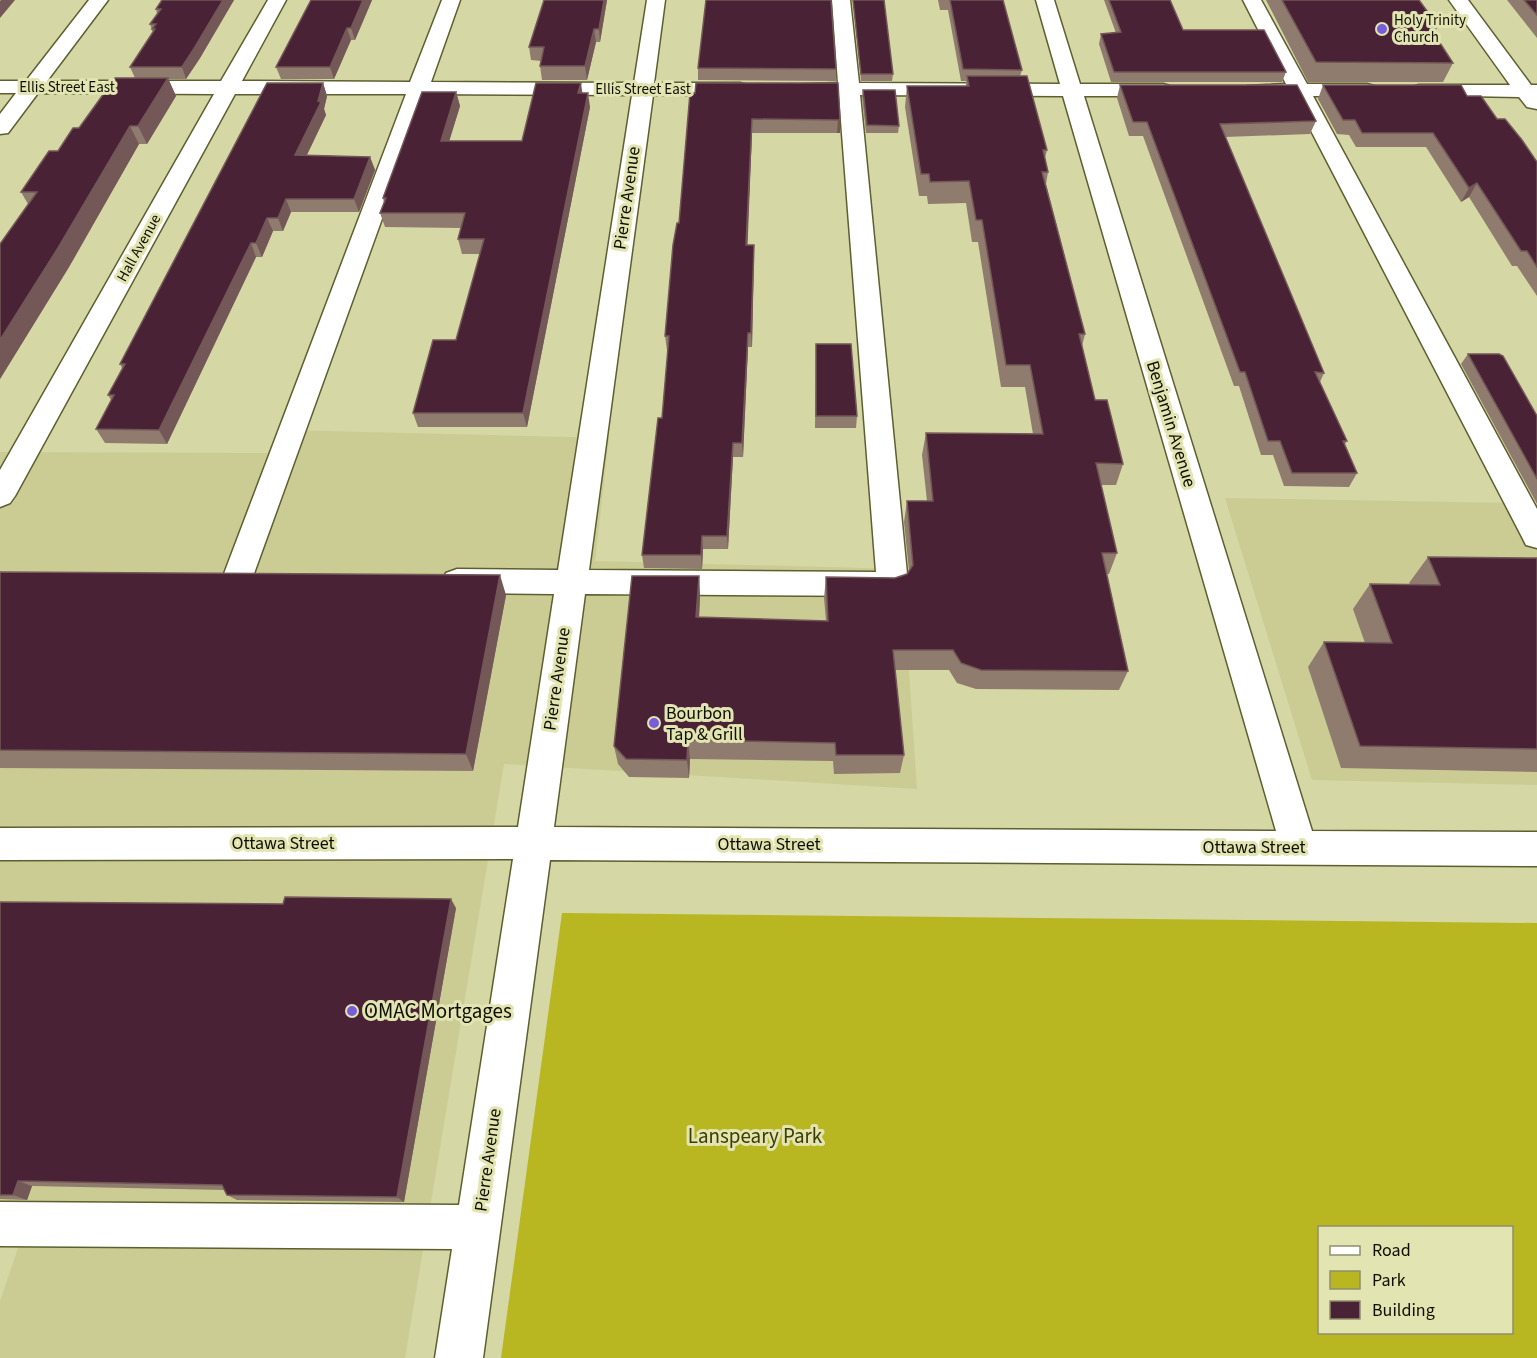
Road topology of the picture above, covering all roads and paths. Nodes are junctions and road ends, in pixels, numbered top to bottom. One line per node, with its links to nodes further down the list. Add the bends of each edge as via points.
1 (99, 0): 10 (street)
2 (277, 0): 11 (street, Hall Avenue)
3 (451, 0): 12 (street)
4 (656, 0): 13 (street, Pierre Avenue)
5 (841, 0): 16 (street)
6 (1045, 0): 17 (street, Benjamin Avenue)
7 (1252, 0): 20 (street)
8 (1458, 0): 21 (street)
9 (0, 87): 10 (street, Ellis Street East)
10 (31, 87): 11 (street, Ellis Street East); 22 (street)
11 (228, 88): 12 (street, Ellis Street East); 23 (street, Hall Avenue)
12 (418, 88): 13 (street, Ellis Street East); 25 (street, via 225,579)
13 (643, 89): 14 (street, Ellis Street East); 27 (street, Pierre Avenue)
14 (756, 89)
15 (780, 89): 16 (street)
16 (849, 89): 17 (street); 27 (street, via 892,584)
17 (1071, 90): 18 (street); 30 (street, Benjamin Avenue)
18 (1183, 90)
19 (1229, 90): 20 (street)
20 (1299, 90): 21 (street); 24 (street)
21 (1533, 96)
22 (0, 128)
23 (0, 496)
24 (1537, 537)
25 (272, 579)
26 (426, 581): 27 (street)
27 (572, 582): 28 (street, Pierre Avenue)
28 (533, 843): 29 (street, Ottawa Street); 30 (street, Ottawa Street); 32 (street, Pierre Avenue)
29 (0, 844)
30 (1299, 848): 31 (street, Ottawa Street)
31 (1537, 849)
32 (478, 1227): 33 (street); 34 (street, Pierre Avenue)
33 (3, 1232)
34 (459, 1358)

